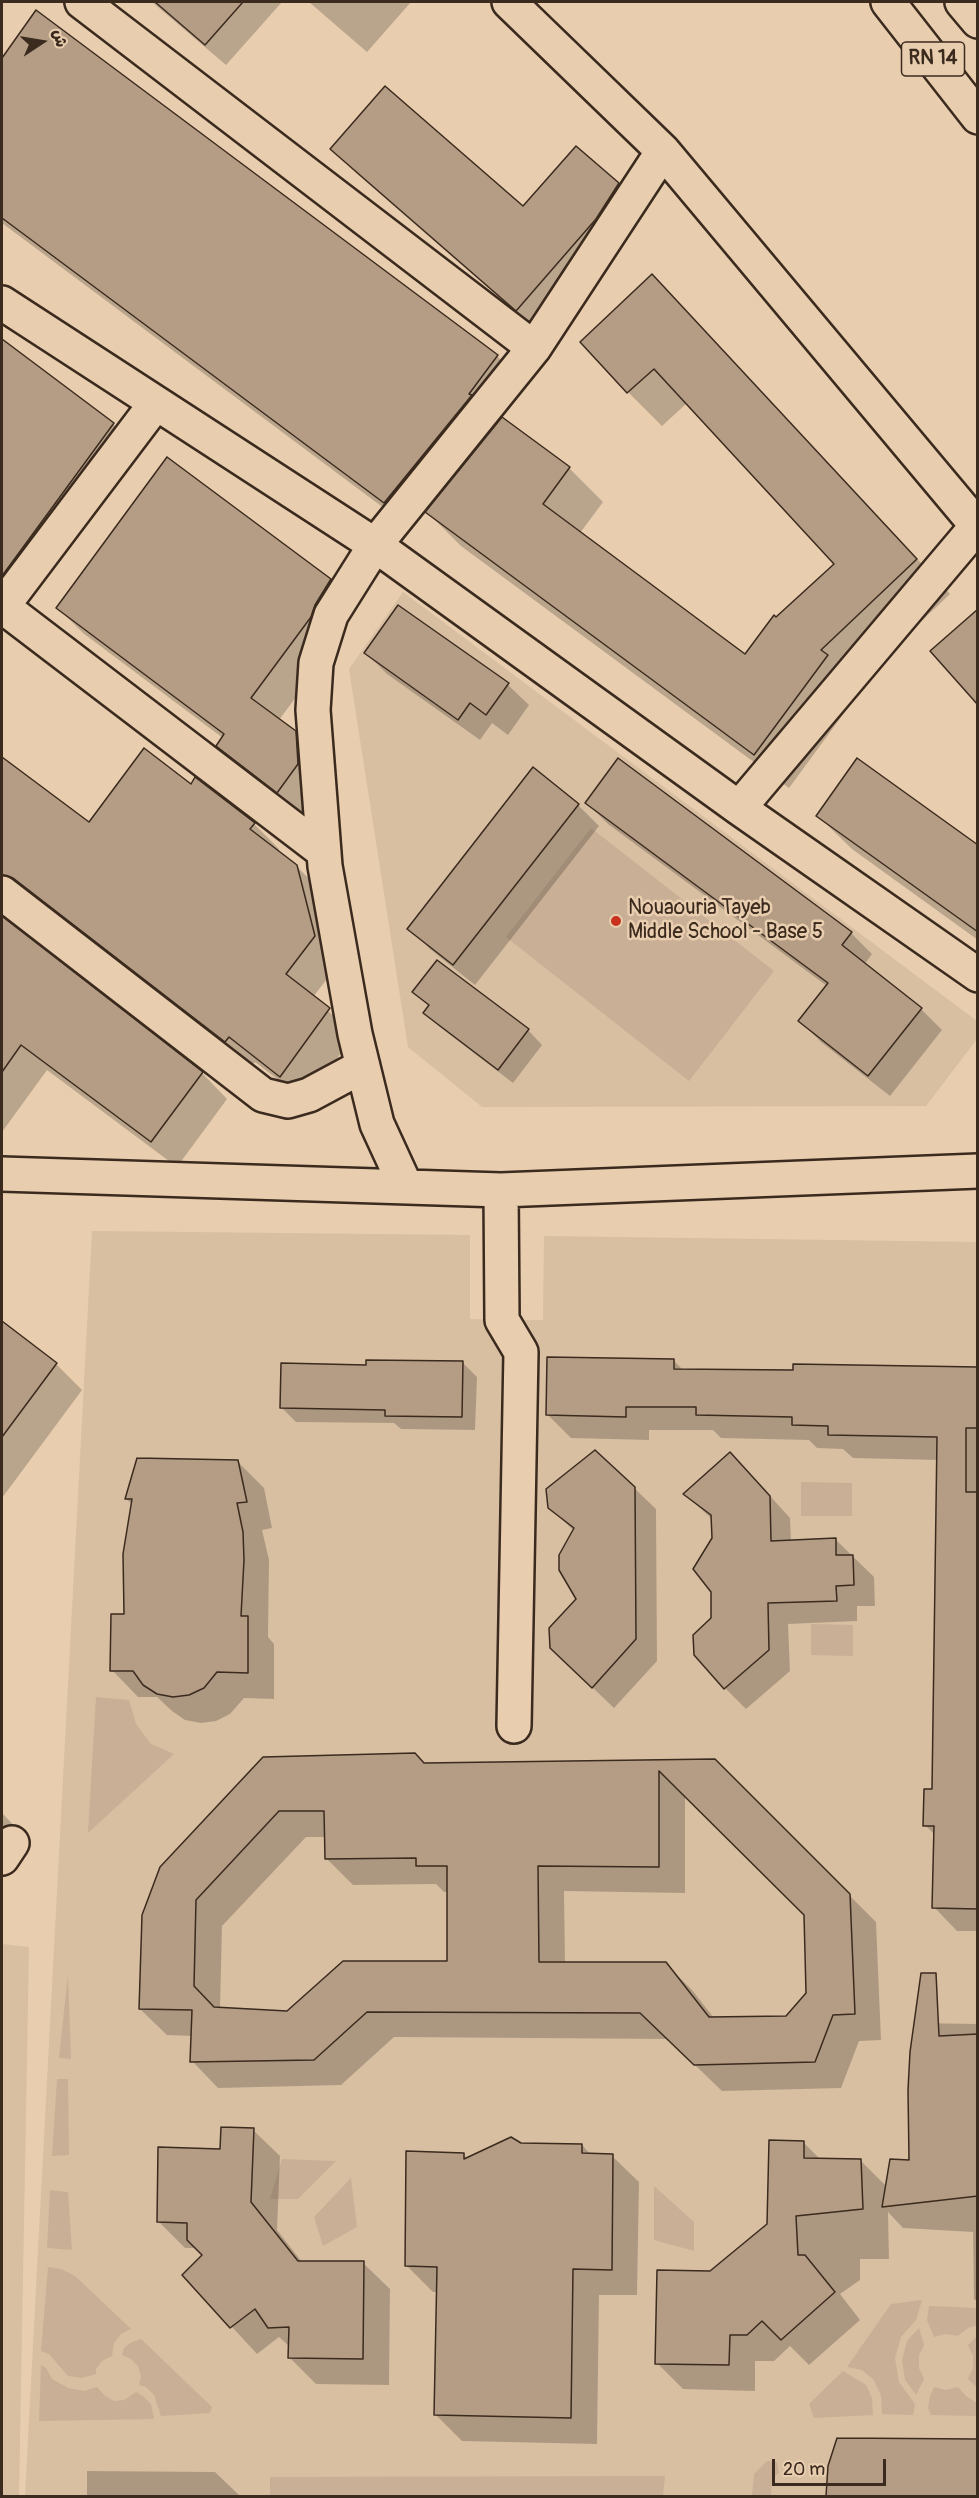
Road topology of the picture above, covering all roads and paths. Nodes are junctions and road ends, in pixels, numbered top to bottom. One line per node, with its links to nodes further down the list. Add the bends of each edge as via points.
1 (82, 2): 9 (main road)
2 (509, 2): 7 (main road)
3 (888, 2): 6 (main road, RN 14)
4 (962, 2): 5 (main road, RN 14)
5 (978, 21)
6 (978, 117)
7 (663, 152): 9 (main road); 11 (main road)
8 (2, 303): 10 (main road)
9 (534, 348): 12 (main road)
10 (156, 404): 12 (main road); 13 (main road)
11 (977, 526): 14 (main road)
12 (375, 545): 14 (main road); 15 (main road, via 332,615 316,663 313,710)
13 (2, 606): 15 (main road)
14 (739, 808): 17 (main road)
15 (324, 852): 18 (main road)
16 (2, 893): 18 (main road, via 263,1095 288,1101 309,1095)
17 (978, 975)
18 (363, 1066): 21 (main road, via 377,1124)
19 (978, 1171): 22 (main road)
20 (2, 1174): 21 (main road)
21 (406, 1187): 22 (main road)
22 (501, 1190): 23 (main road, via 502,1320 521,1352)
23 (514, 1726)

